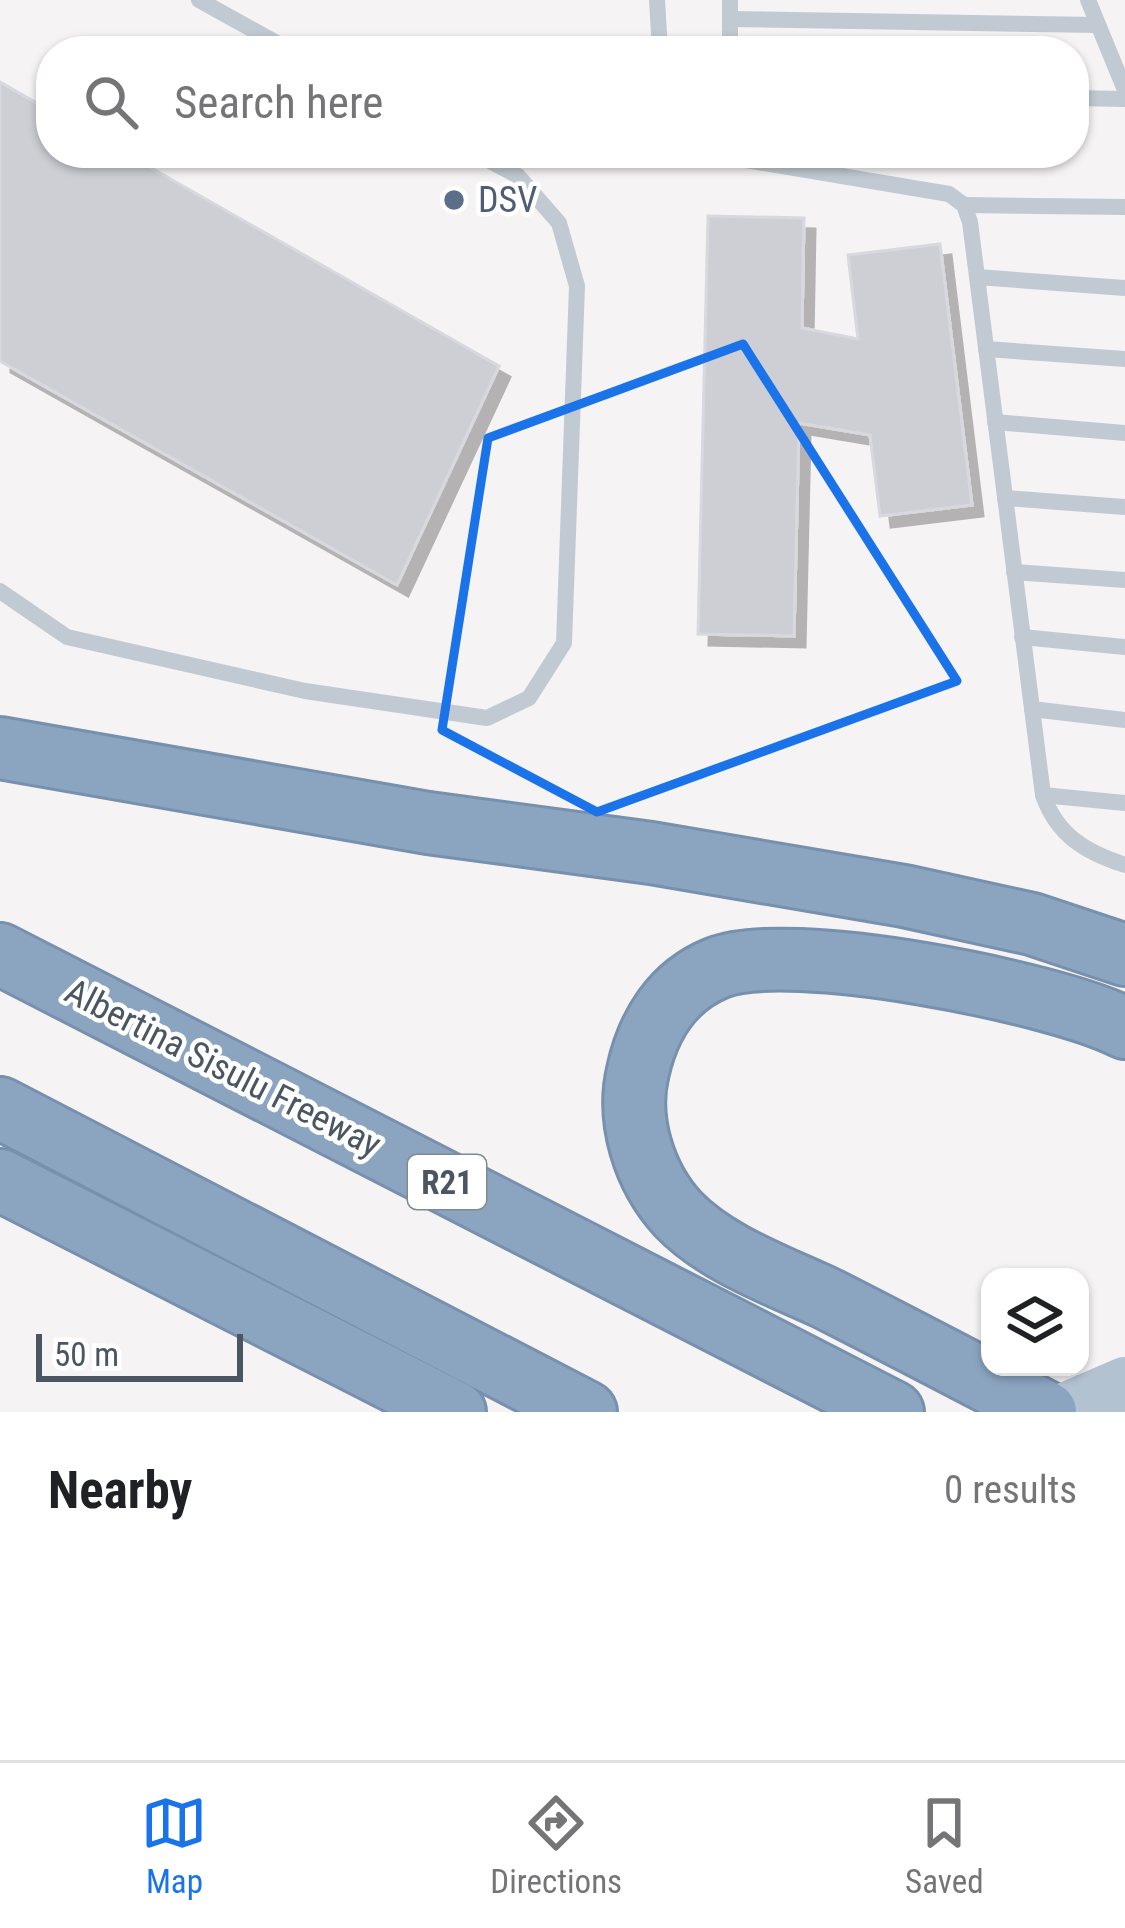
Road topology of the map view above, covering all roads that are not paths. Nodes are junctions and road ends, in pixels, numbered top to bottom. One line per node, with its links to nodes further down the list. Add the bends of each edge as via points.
1 (199, 0): 6 (lane)
2 (657, 0): 7 (lane)
3 (1088, 0): 5 (lane)
4 (730, 9): 5 (lane)
5 (1098, 25): 8 (lane)
6 (264, 36)
7 (659, 36)
8 (1125, 90)
9 (1089, 98): 10 (lane)
10 (1125, 99)
11 (503, 168): 25 (lane, via 559,223 577,286 564,643 530,698 487,718 304,691 67,637)
12 (794, 168): 13 (lane, via 949,194)
13 (964, 205): 14 (lane); 15 (lane)
14 (1125, 207)
15 (977, 277): 16 (lane); 17 (lane)
16 (1125, 288)
17 (986, 350): 18 (lane); 19 (lane)
18 (1125, 359)
19 (995, 422): 20 (lane); 21 (lane)
20 (1125, 433)
21 (1005, 498): 22 (lane); 23 (lane)
22 (1125, 507)
23 (1014, 572): 24 (lane); 26 (lane)
24 (1125, 580)
25 (0, 591)
26 (1022, 637): 27 (lane); 28 (lane)
27 (1125, 647)
28 (1031, 710): 29 (lane); 31 (lane)
29 (1125, 720)
30 (0, 748): 35 (highway, via 904,896 1032,924)
31 (1042, 795): 32 (lane); 33 (lane, via 1068,838)
32 (1125, 802)
33 (1125, 865)
34 (0, 954): 42 (highway, Albertina Sisulu Freeway / R21)
35 (1125, 956)
36 (1125, 1028): 43 (highway, via 958,982 834,961 754,958 692,981 663,1010 646,1036 634,1086 644,1158 681,1217 732,1252)
37 (0, 1108): 41 (highway)
38 (0, 1180): 40 (highway)
39 (1122, 1385): 44 (main road)
40 (455, 1412)
41 (586, 1412)
42 (893, 1412)
43 (1046, 1412)
44 (1060, 1412)

